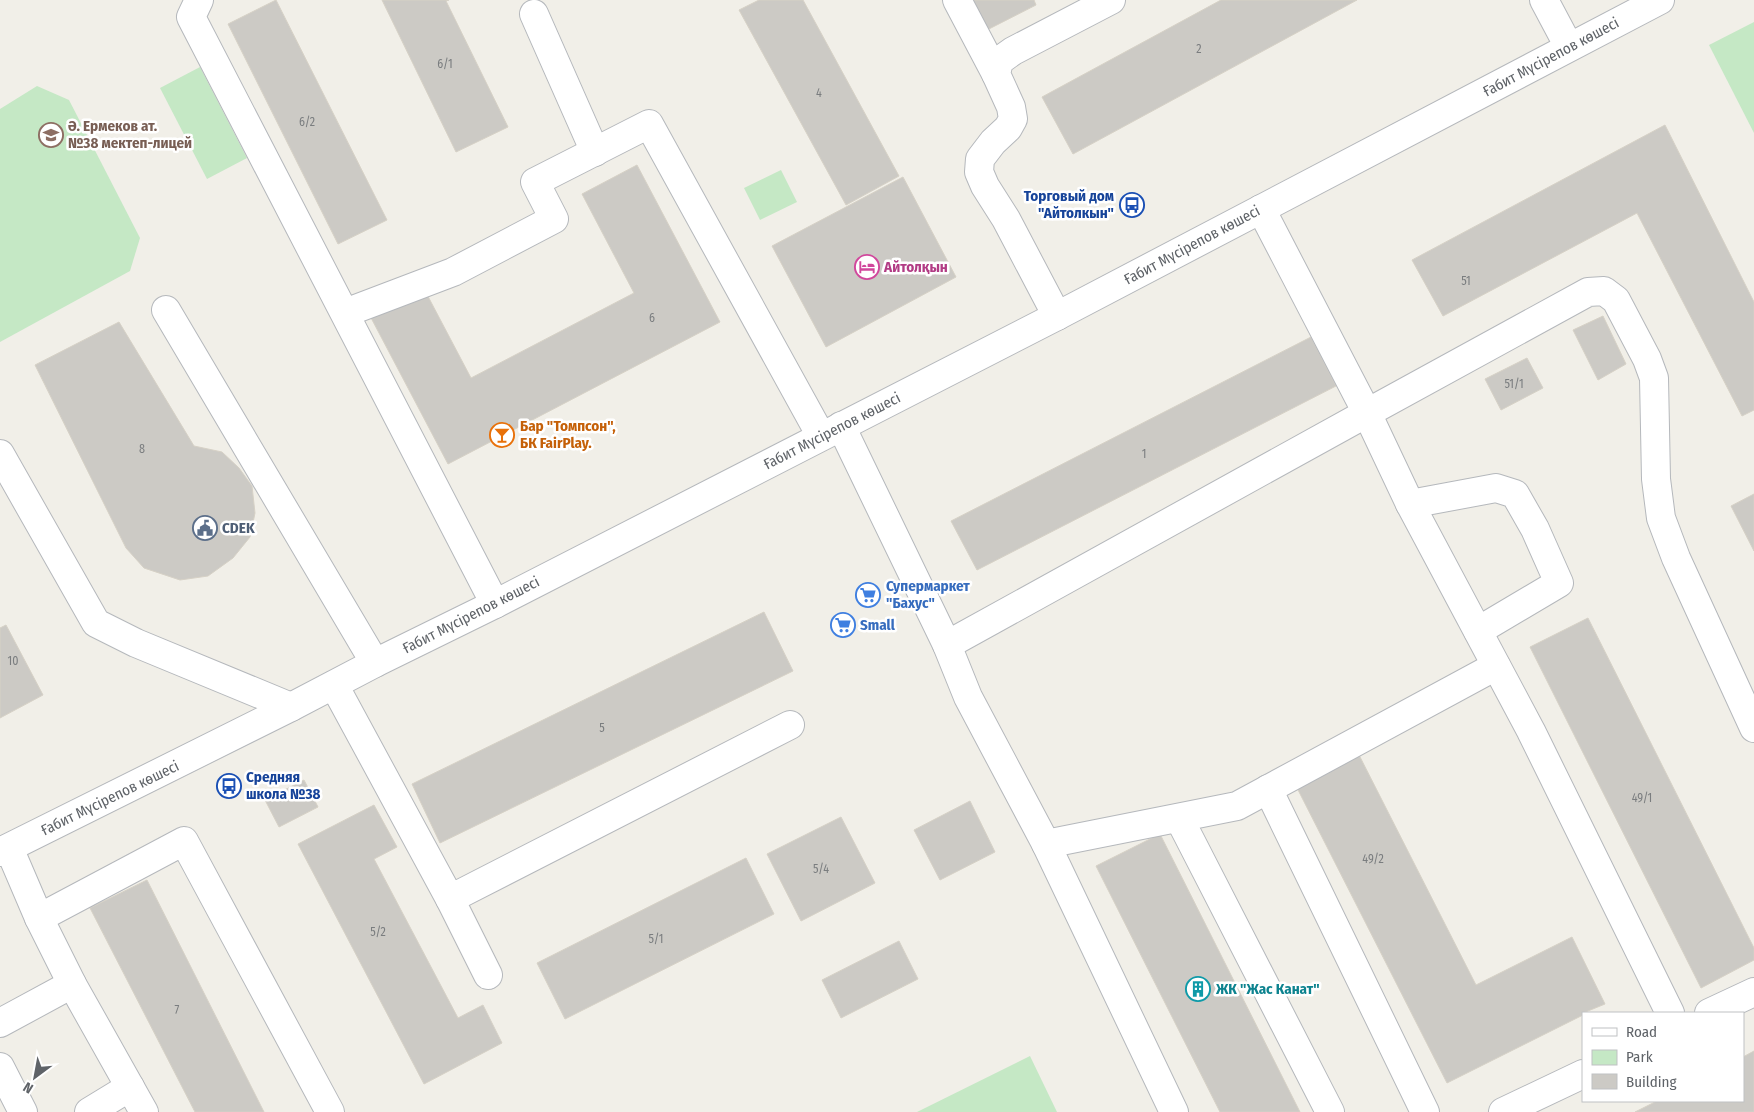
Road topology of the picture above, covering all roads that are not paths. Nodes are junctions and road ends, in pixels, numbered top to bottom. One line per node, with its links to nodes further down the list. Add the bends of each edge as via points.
1 (200, 0): 12 (street, via 191,17)
2 (956, 0): 8 (street)
3 (1544, 0): 7 (street)
4 (1097, 3): 8 (street, via 1013,51 999,61)
5 (1649, 4): 7 (street, Ғабит Мүсірепов көшесі)
6 (534, 14): 9 (street)
7 (1569, 47): 10 (street, Ғабит Мүсірепов көшесі)
8 (996, 74): 13 (street, via 1013,119 980,159 979,172)
9 (595, 152): 12 (street, via 535,182 554,219 453,272); 15 (street, via 649,124)
10 (1261, 209): 13 (street, Ғабит Мүсірепов көшесі); 14 (street)
11 (166, 310): 21 (street)
12 (345, 313): 18 (street)
13 (1057, 316): 15 (street, Ғабит Мүсірепов көшесі)
14 (1367, 413): 17 (street); 20 (street); 26 (street, via 1588,292 1604,291 1616,300 1654,378 1656,479 1661,518)
15 (831, 431): 18 (street, Ғабит Мүсірепов көшесі); 20 (street)
16 (0, 454): 24 (street, via 96,623 136,643)
17 (1410, 504): 19 (street); 19 (street, via 1496,488 1515,494 1535,530 1558,583)
18 (495, 604): 21 (street, Ғабит Мүсірепов көшесі)
19 (1478, 631): 22 (street)
20 (947, 645): 29 (street, via 968,698)
21 (375, 663): 23 (street, Ғабит Мүсірепов көшесі)
22 (1496, 666): 27 (street); 36 (street)
23 (334, 685): 24 (street, Ғабит Мүсірепов көшесі); 31 (street)
24 (291, 707): 30 (street, Ғабит Мүсірепов көшесі)
25 (790, 724): 31 (street)
26 (1754, 728)
27 (1268, 789): 28 (street, via 1236,806); 48 (street)
28 (1179, 818): 29 (street); 47 (street)
29 (1046, 844): 46 (street)
30 (4, 850): 32 (street)
31 (450, 899): 33 (street)
32 (39, 918): 34 (street); 45 (street, via 184,842)
33 (488, 975)
34 (72, 984): 38 (street); 41 (street)
35 (1754, 992): 37 (street)
36 (1670, 1012)
37 (1711, 1012)
38 (0, 1022)
39 (0, 1066): 42 (street)
40 (1582, 1074): 49 (street)
41 (130, 1088): 43 (street); 44 (street)
42 (23, 1112)
43 (89, 1112)
44 (144, 1112)
45 (330, 1112)
46 (1174, 1112)
47 (1330, 1112)
48 (1425, 1112)
49 (1504, 1112)

